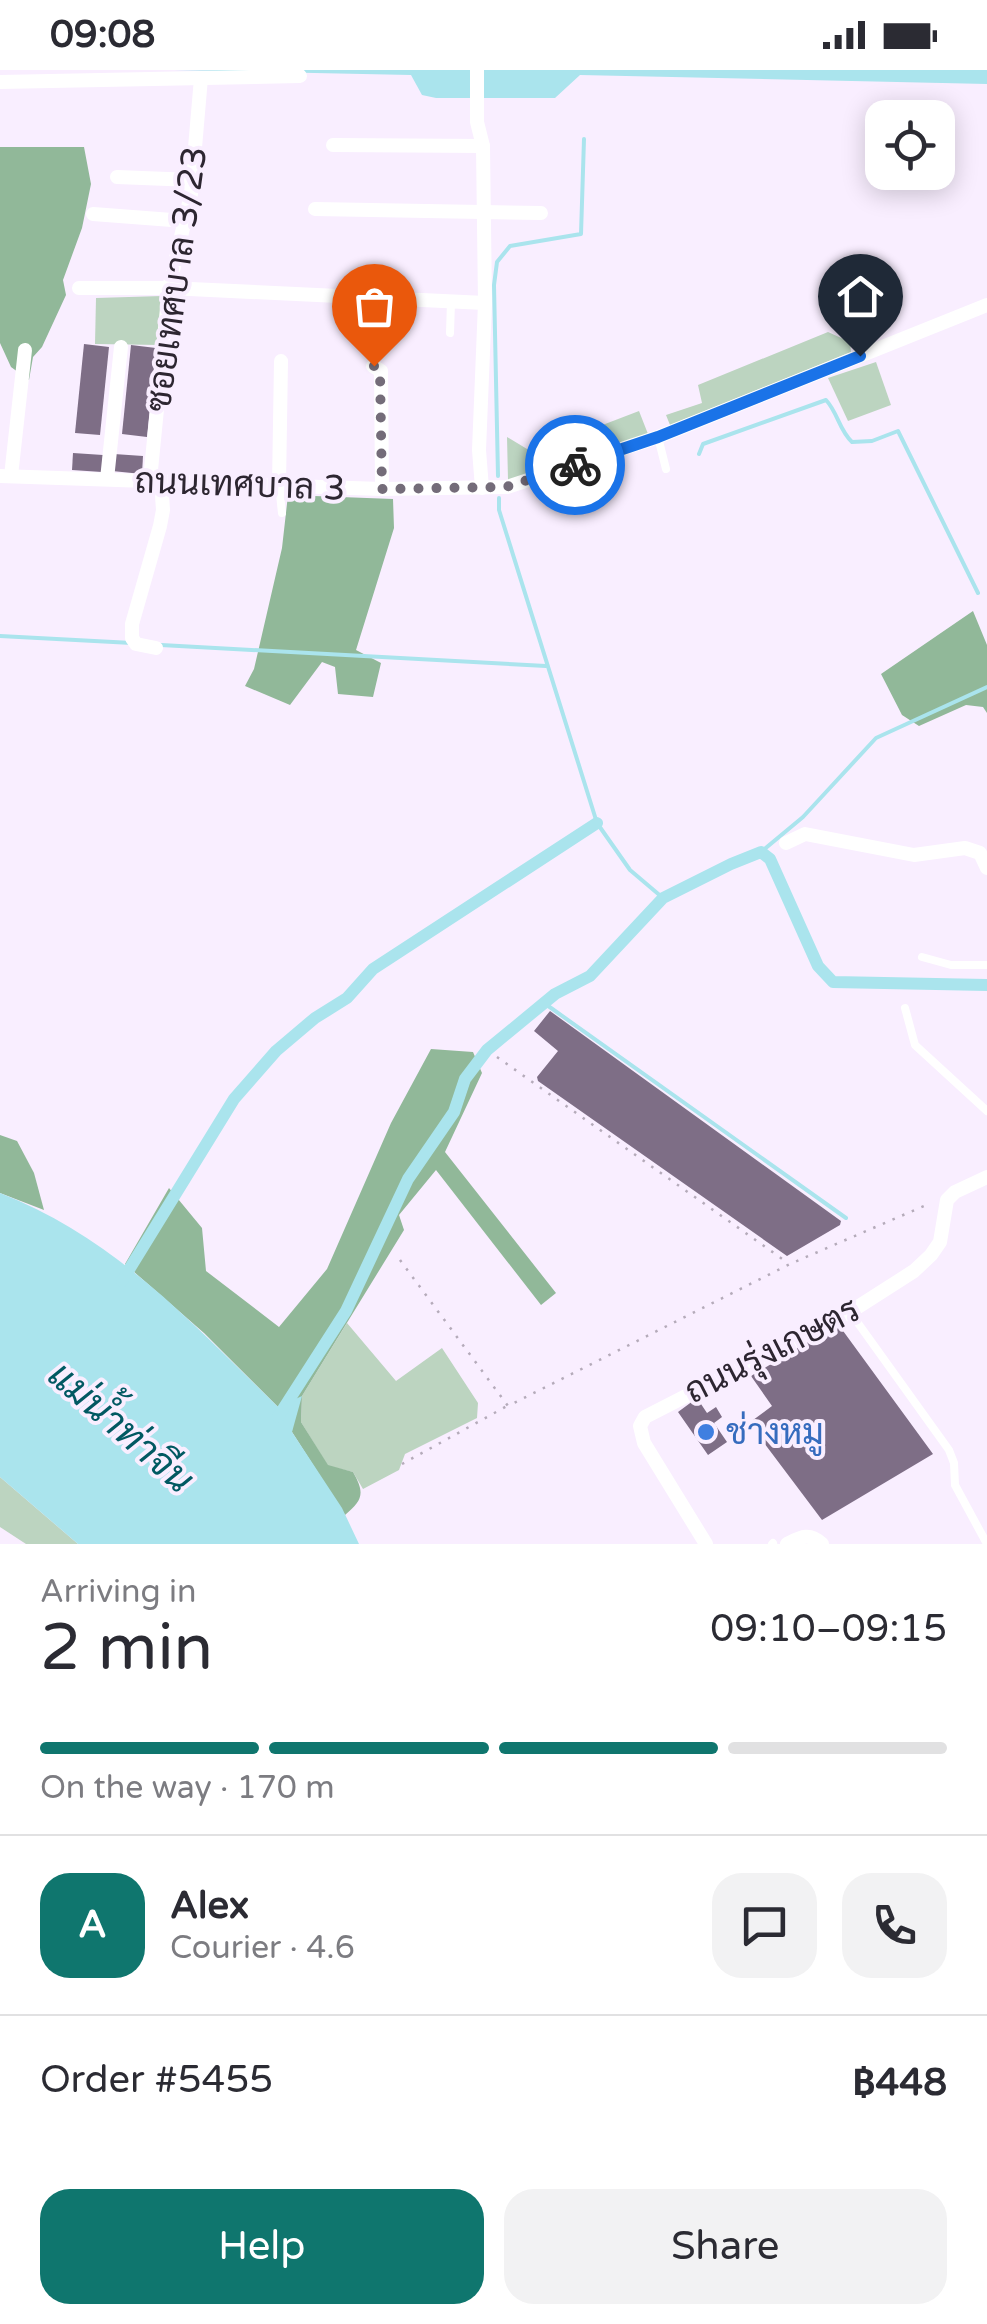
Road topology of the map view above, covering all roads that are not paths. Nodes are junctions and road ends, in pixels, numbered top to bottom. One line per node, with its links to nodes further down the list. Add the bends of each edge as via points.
1 (477, 70): 6 (street)
2 (300, 76): 3 (street)
3 (201, 78): 4 (street); 8 (street, ซอยเทศบาล 3/23)
4 (0, 82)
5 (333, 145): 6 (street)
6 (484, 146): 10 (street)
7 (117, 178): 8 (street)
8 (193, 180): 13 (street, ซอยเทศบาล 3/23)
9 (315, 209): 10 (street)
10 (484, 211): 12 (street); 17 (street)
11 (93, 214): 13 (street)
12 (540, 214)
13 (185, 221): 15 (street, ซอยเทศบาล 3/23)
14 (79, 288): 15 (street)
15 (170, 288): 16 (street); 30 (street, ซอยเทศบาล 3/23)
16 (450, 302): 17 (street); 20 (lane)
17 (485, 303): 32 (street)
18 (987, 305): 23 (street, ถนนเทศบาล 3)
19 (850, 318): 23 (lane)
20 (450, 333)
21 (121, 346): 29 (street)
22 (25, 350): 28 (street)
23 (860, 356): 26 (street, ถนนเทศบาล 3)
24 (281, 360): 31 (street)
25 (374, 366): 33 (street, via 380,372)
26 (658, 437): 27 (lane); 32 (street, ถนนเทศบาล 3, via 527,482)
27 (666, 469)
28 (6, 476): 29 (street, ถนนเทศบาล 3)
29 (107, 479): 30 (street, ถนนเทศบาล 3)
30 (156, 481): 31 (street, ถนนเทศบาล 3); 35 (street, ซอยเทศบาล 3/23, via 163,510 132,638)
31 (279, 485): 33 (street, ถนนเทศบาล 3); 34 (lane)
32 (482, 488): 33 (street, ถนนเทศบาล 3)
33 (382, 489)
34 (282, 513)
35 (156, 648)
36 (786, 843): 37 (street, via 802,834 914,854 965,848 980,853)
37 (987, 868)
38 (922, 956): 39 (lane, via 951,966)
39 (987, 965)
40 (905, 1008): 41 (lane, via 915,1045)
41 (987, 1111)
42 (987, 1177): 43 (street, ถนนรุ่งเกษตร, via 948,1200 931,1255)
43 (850, 1312): 44 (street, ถนนรุ่งเกษตร, via 645,1417 644,1443); 47 (lane, via 949,1450 955,1485)
44 (706, 1544)
45 (788, 1544): 46 (street, via 803,1536)
46 (822, 1544)
47 (987, 1544)

